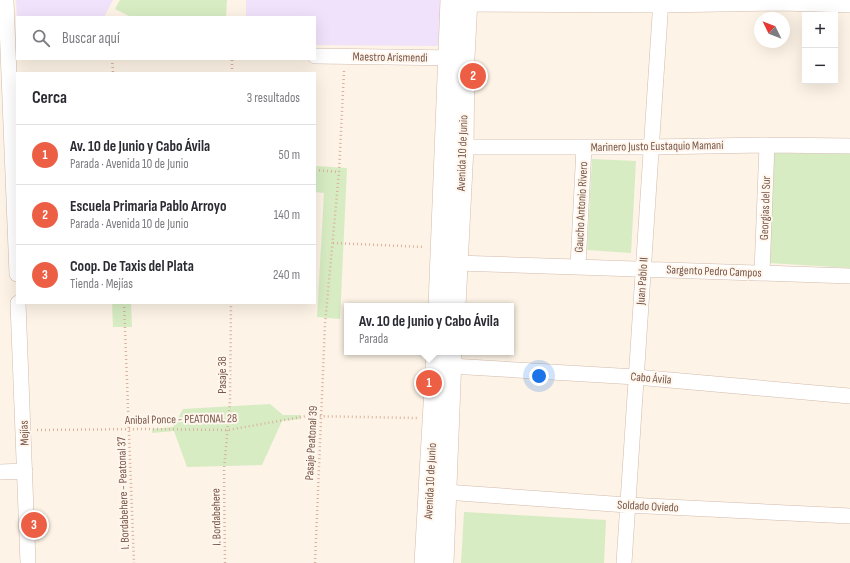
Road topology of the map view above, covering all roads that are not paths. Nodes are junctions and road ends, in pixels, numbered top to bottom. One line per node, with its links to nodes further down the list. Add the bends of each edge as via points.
1 (6, 0): 7 (street)
2 (459, 2): 3 (street); 9 (street, Avenida 10 de Junio)
3 (586, 2): 5 (street)
4 (780, 2): 5 (street); 6 (street)
5 (661, 3): 15 (street, Juan Pablo II)
6 (850, 5)
7 (13, 50): 10 (street)
8 (316, 56): 9 (street, Maestro Arismendi)
9 (456, 58): 13 (street, Avenida 10 de Junio); 22 (street, Avenida 10 de Junio)
10 (6, 111): 16 (street)
11 (767, 145): 12 (street, Marinero Justo Eustaquio Mamaní); 15 (street, Marinero Justo Eustaquio Mamaní); 20 (street, Georgias del Sur)
12 (850, 146)
13 (463, 147): 14 (street, Marinero Justo Eustaquio Mamaní); 17 (street, Avenida 10 de Junio)
14 (584, 147): 15 (street, Marinero Justo Eustaquio Mamaní); 18 (street, Gaucho Antonio Rivero)
15 (652, 148): 19 (street, Juan Pablo II)
16 (16, 259)
17 (458, 263): 18 (street, Sargento Pedro Campos); 23 (street, Avenida 10 de Junio)
18 (578, 267): 19 (street, Sargento Pedro Campos)
19 (643, 269): 20 (street, Sargento Pedro Campos); 26 (street, Juan Pablo II)
20 (762, 272): 21 (street, Sargento Pedro Campos)
21 (850, 276)
22 (439, 303)
23 (455, 303)
24 (18, 304): 28 (street, Mejías)
25 (446, 357): 26 (street, Cabo Ávila); 30 (street, Avenida 10 de Junio); 34 (street, Avenida 10 de Junio, via 433,418)
26 (636, 376): 27 (street, Cabo Ávila); 31 (street, Juan Pablo II)
27 (850, 396)
28 (25, 471): 29 (street); 33 (street, Mejías)
29 (0, 472)
30 (445, 492): 31 (street, Soldado Oviedo); 35 (street, Avenida 10 de Junio)
31 (627, 505): 32 (street, Soldado Oviedo); 36 (street, Juan Pablo II)
32 (850, 516)
33 (28, 563)
34 (425, 563)
35 (442, 563)
36 (624, 563)

